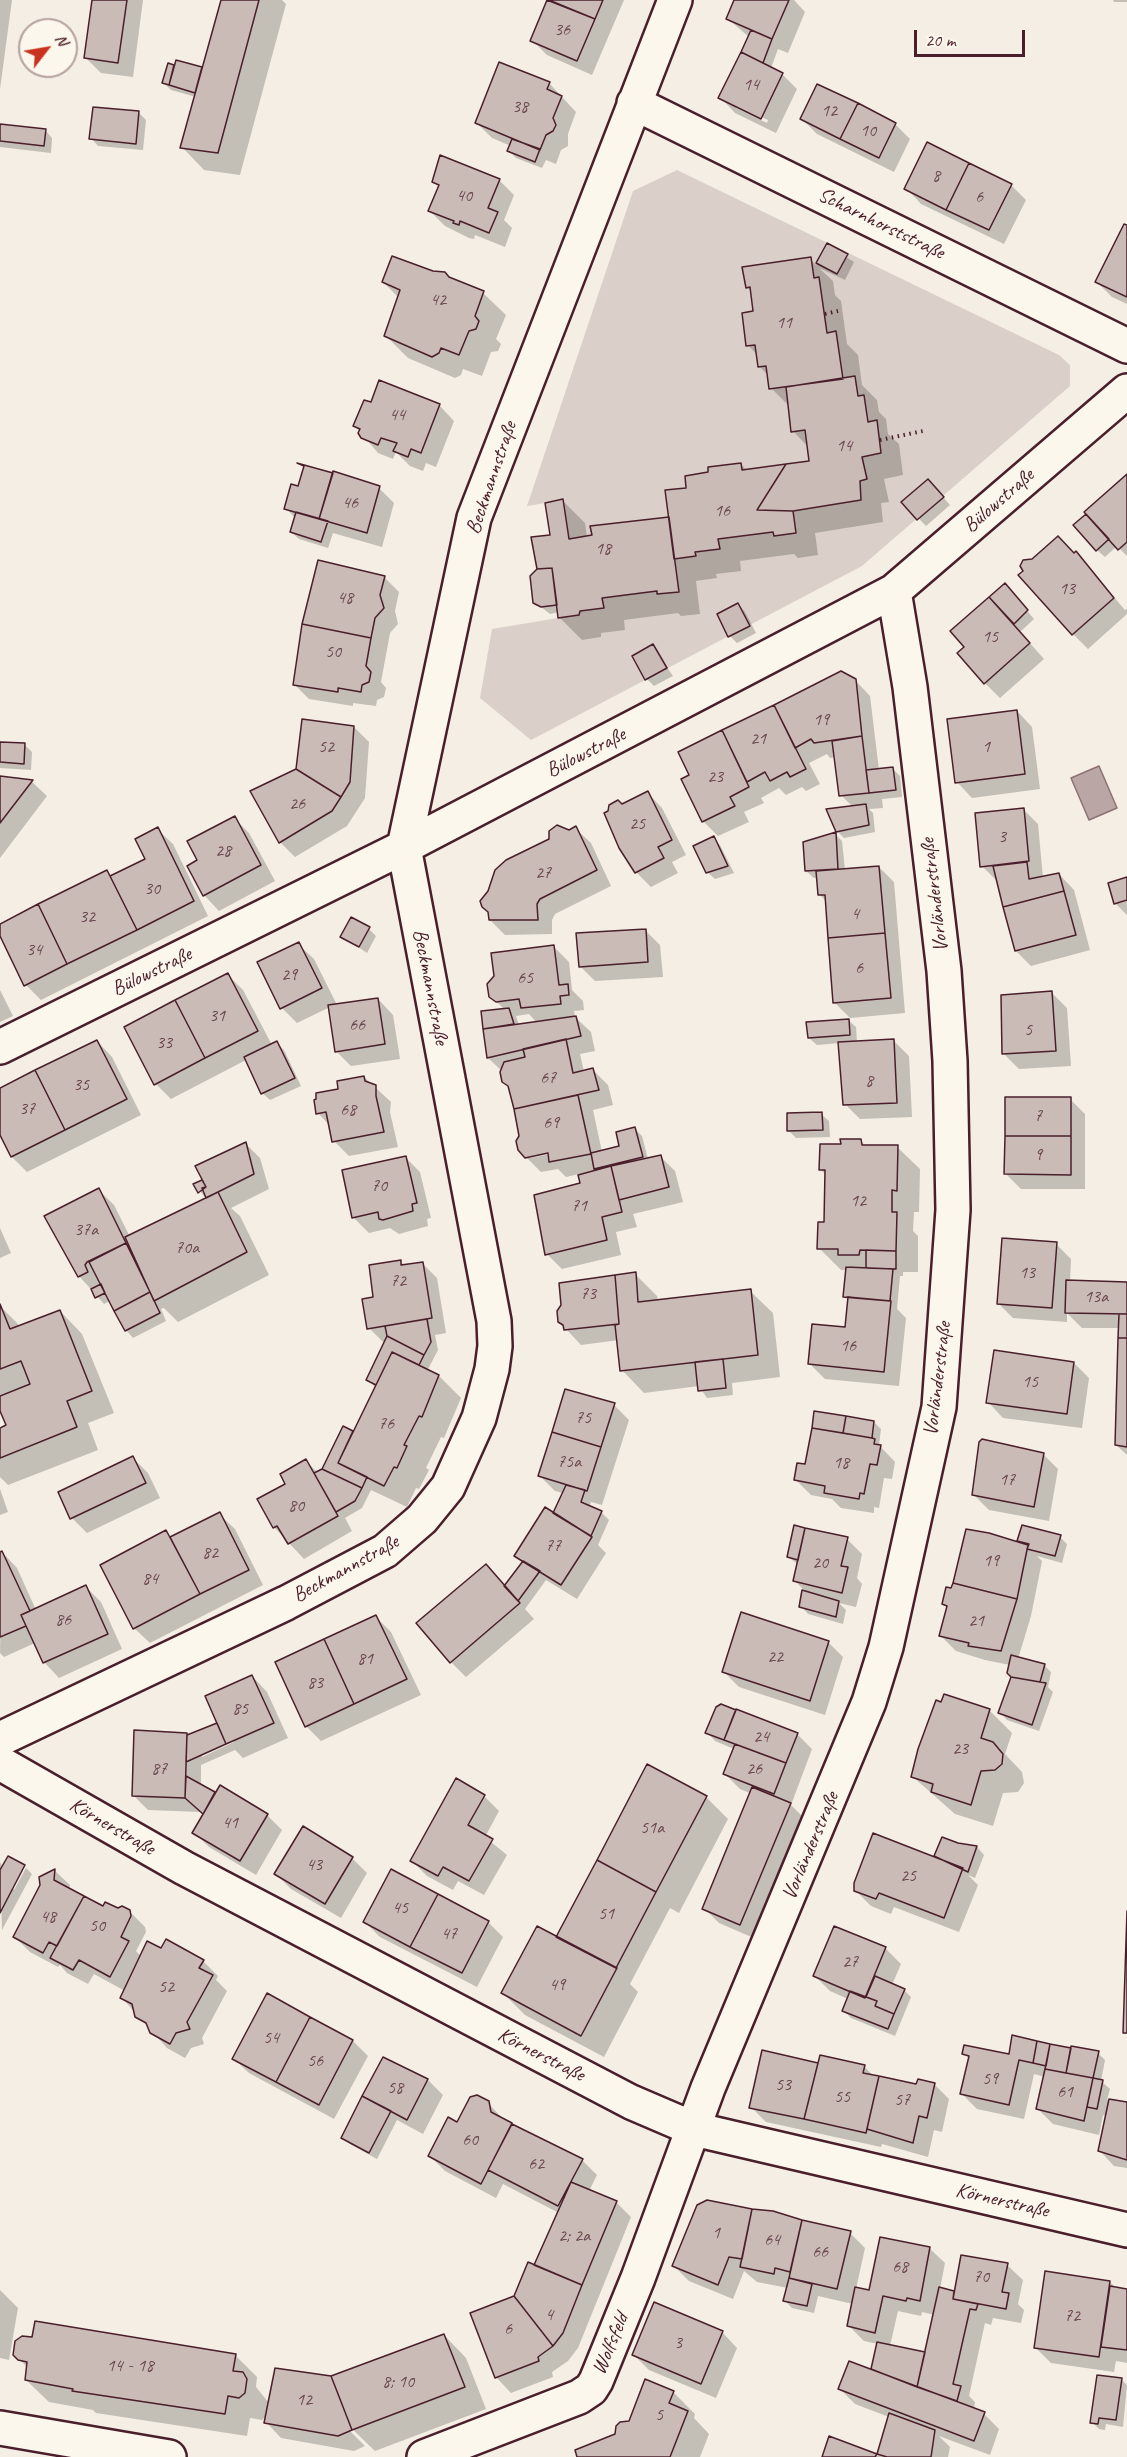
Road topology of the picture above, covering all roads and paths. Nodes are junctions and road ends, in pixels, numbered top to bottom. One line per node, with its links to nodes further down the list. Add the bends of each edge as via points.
1 (675, 0): 2 (street, Beckmannstraße)
2 (634, 103): 5 (street, Scharnhorststraße); 10 (street, Beckmannstraße, via 474,518)
3 (838, 311): 4 (path)
4 (825, 314)
5 (1127, 346)
6 (1127, 391): 9 (street, Bülowstraße)
7 (923, 431): 8 (path)
8 (880, 440)
9 (894, 591): 10 (street, Bülowstraße); 14 (street, Vorländerstraße, via 910,687 944,971 950,1061 953,1210 939,1407 886,1647 869,1702)
10 (404, 847): 11 (street, Bülowstraße); 12 (street, Beckmannstraße, via 494,1321 495,1346 487,1395 455,1476 422,1519 385,1551)
11 (0, 1047)
12 (0, 1739)
13 (0, 1763): 14 (street, Körnerstraße, via 184,1868 631,2102)
14 (694, 2129): 15 (street, Körnerstraße); 18 (street, Wolfsfeld, via 591,2389)
15 (1127, 2230)
16 (0, 2428): 17 (street)
17 (153, 2456)
18 (424, 2457)

